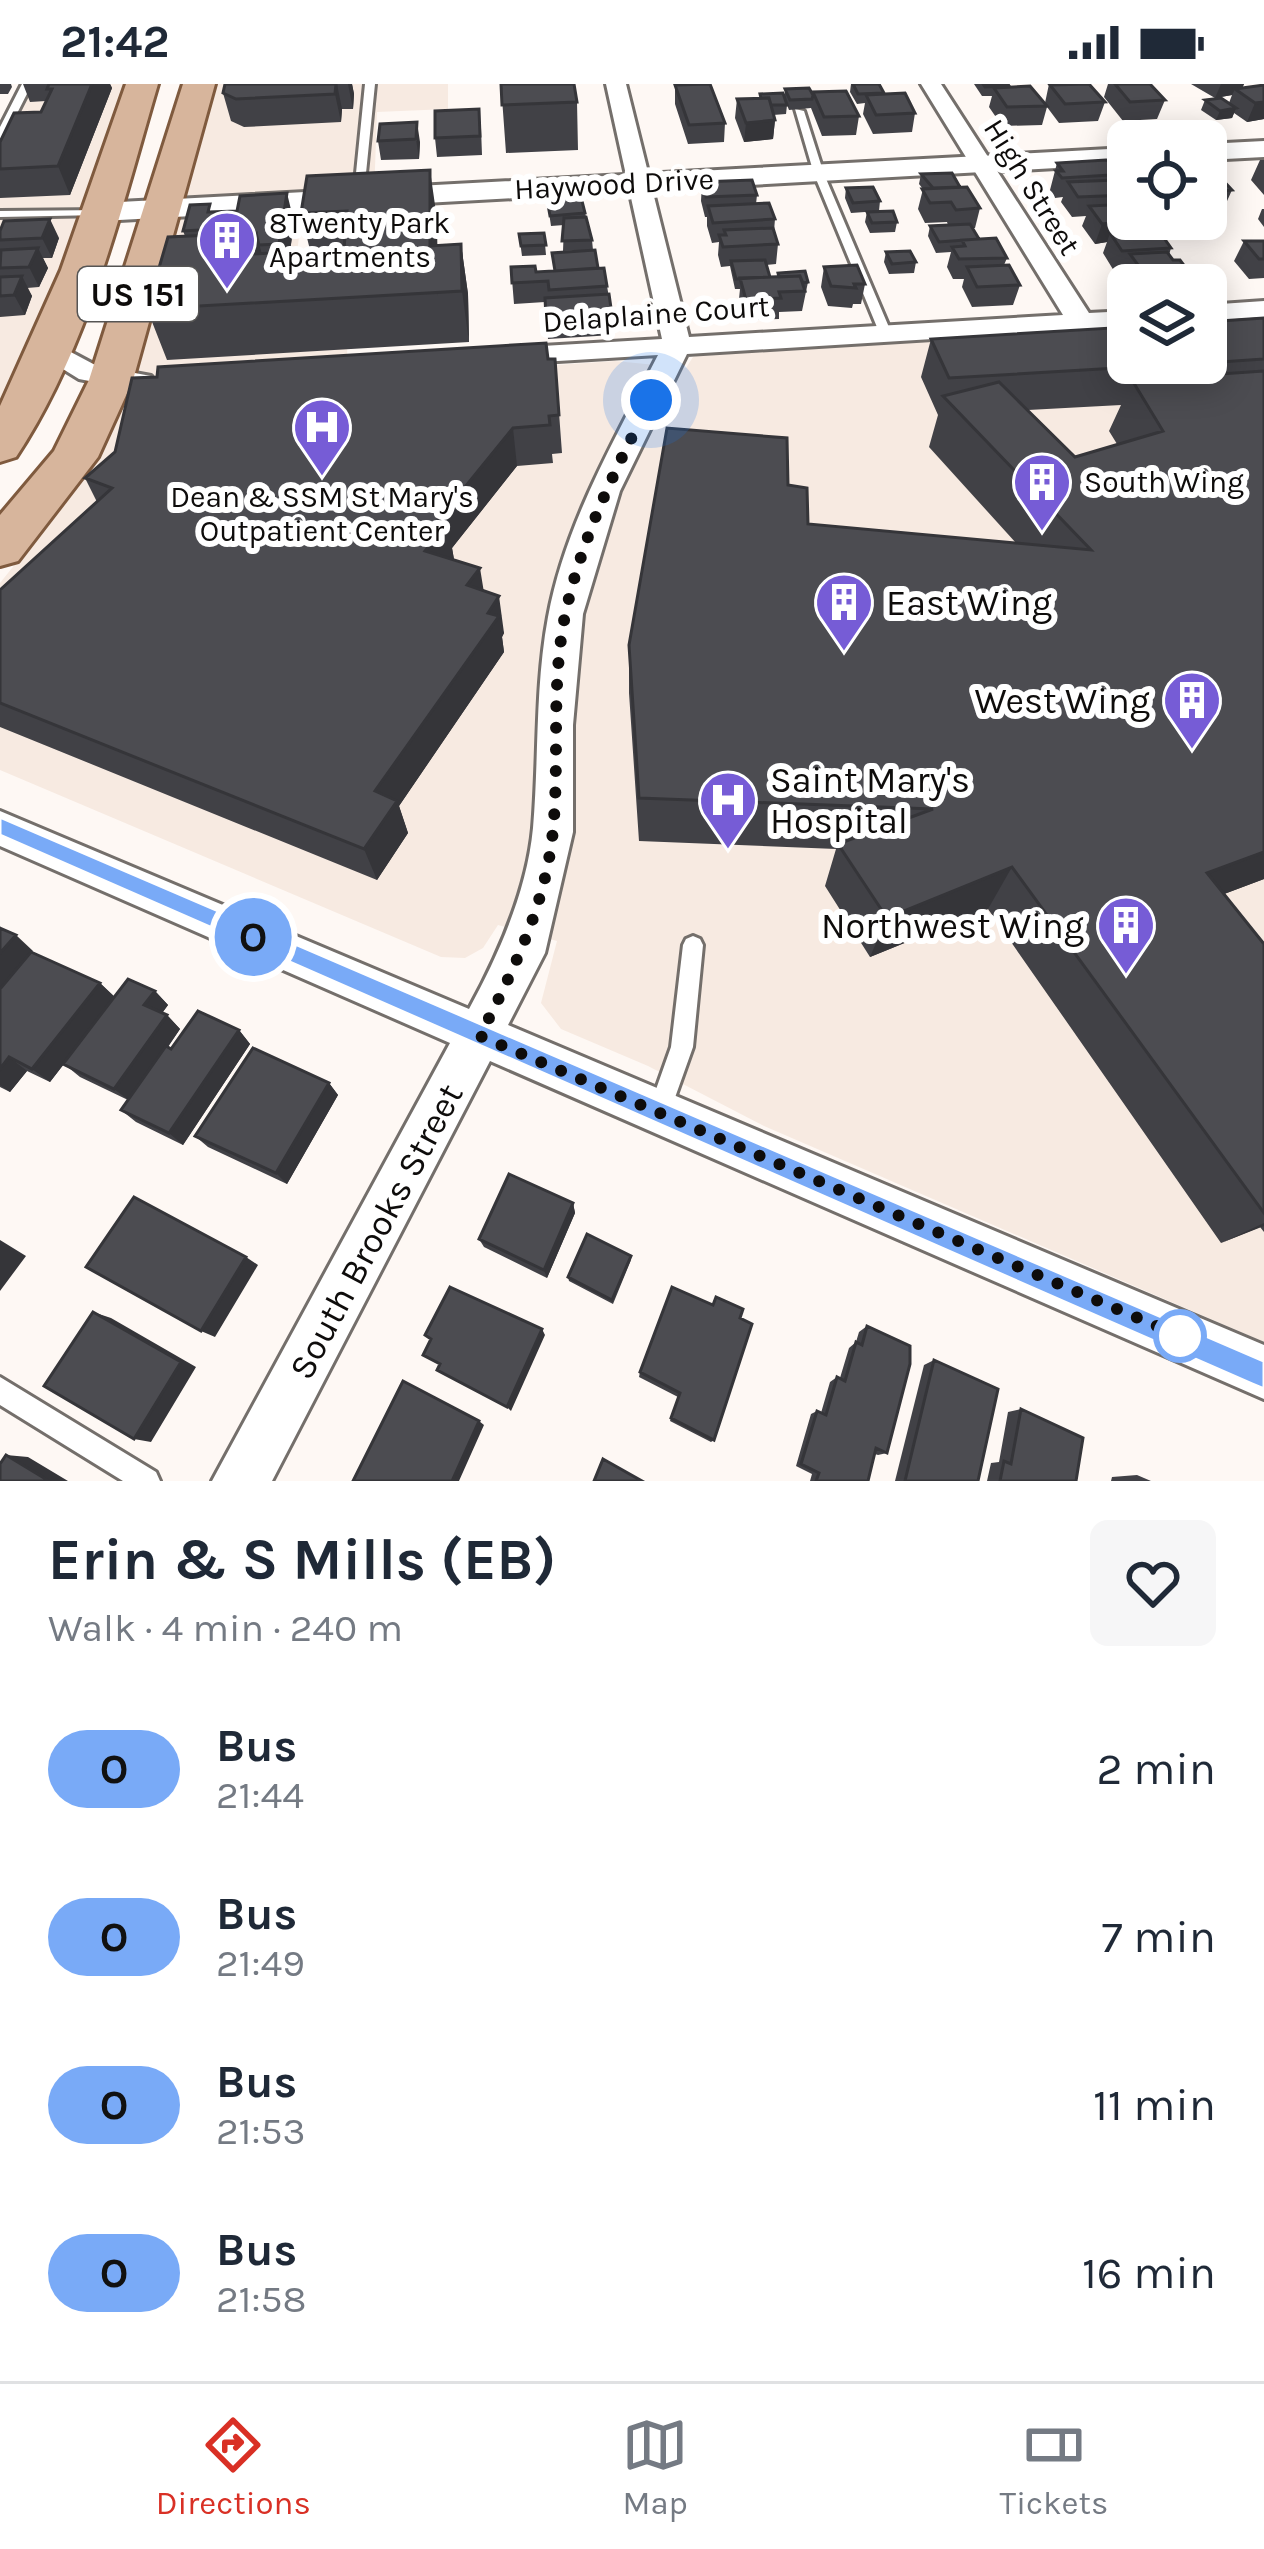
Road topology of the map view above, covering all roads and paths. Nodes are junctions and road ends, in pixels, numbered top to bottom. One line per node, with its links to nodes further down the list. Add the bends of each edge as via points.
1 (27, 84): 8 (lane)
2 (142, 84): 18 (main road, US 151)
3 (199, 84): 17 (main road, US 151)
4 (370, 84): 16 (lane)
5 (616, 84): 14 (street)
6 (931, 84): 12 (street, High Street)
7 (799, 111): 13 (lane)
8 (0, 137)
9 (1264, 149): 10 (street)
10 (1227, 151)
11 (1107, 157): 12 (street, Haywood Drive)
12 (982, 164): 13 (street, Haywood Drive); 24 (street, High Street)
13 (819, 174): 14 (street, Haywood Drive); 25 (lane)
14 (639, 183): 16 (street, Haywood Drive); 26 (street)
15 (46, 196): 19 (lane)
16 (359, 197): 17 (street, Haywood Drive)
17 (165, 208): 18 (street, Haywood Drive); 29 (main road, US 151)
18 (101, 212): 19 (lane); 27 (main road, US 151)
19 (39, 213): 20 (lane)
20 (2, 214)
21 (1264, 309): 22 (street)
22 (1227, 312)
23 (1107, 320): 24 (street, Delaplaine Court)
24 (1082, 322): 25 (street, Delaplaine Court)
25 (885, 332): 26 (street, Delaplaine Court)
26 (677, 345): 28 (street, Delaplaine Court); 35 (street, South Brooks Street, via 580,556 560,649 553,832 523,953)
27 (52, 350): 29 (street); 31 (main road, US 151)
28 (466, 359)
29 (111, 380): 30 (street); 32 (main road, US 151, via 75,457)
30 (160, 381)
31 (0, 447)
32 (0, 549)
33 (0, 827): 35 (street)
34 (694, 945): 36 (lane, via 682,1047)
35 (480, 1036): 36 (street); 40 (street, South Brooks Street)
36 (659, 1112): 37 (street)
37 (1264, 1372)
38 (0, 1390): 39 (lane)
39 (147, 1481)
40 (241, 1481)

